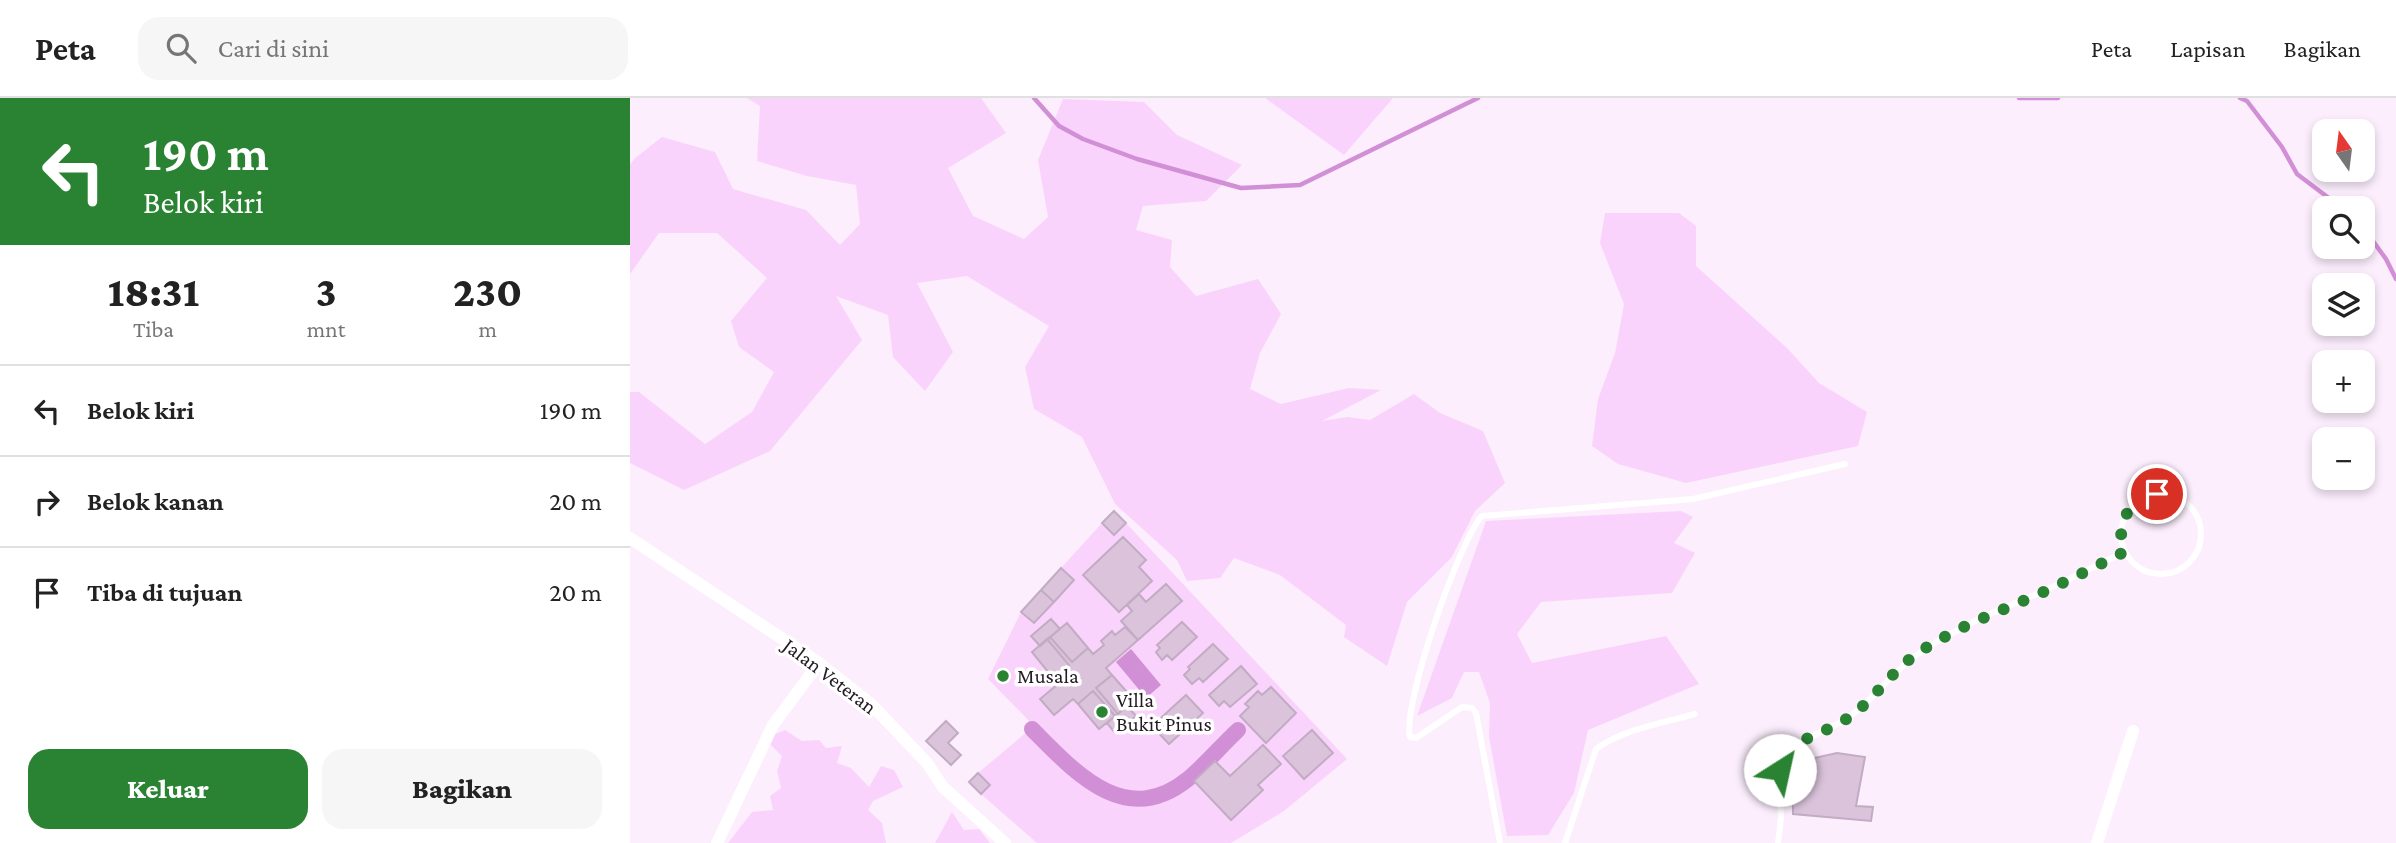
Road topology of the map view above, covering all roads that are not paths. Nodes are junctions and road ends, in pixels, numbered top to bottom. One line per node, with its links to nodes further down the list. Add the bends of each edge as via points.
1 (1846, 464): 9 (lane, via 1693,499 1482,516 1450,579 1412,699 1408,729 1410,737 1416,738 1462,707 1472,708)
2 (630, 538): 4 (street, Jalan Veteran)
3 (2124, 552): 3 (lane, via 2144,571 2170,573 2182,568 2199,547 2199,521 2183,500 2171,495 2145,497 2125,514 2121,527); 11 (lane, via 1941,639 1909,660 1852,715 1789,748 1780,770)
4 (819, 663): 7 (street, via 773,725); 8 (street, Jalan Veteran, via 871,704 927,763 943,787)
5 (1696, 714): 10 (lane, via 1625,734 1596,749)
6 (2133, 732): 12 (street)
7 (717, 843)
8 (1005, 843)
9 (1500, 843)
10 (1565, 843)
11 (1778, 843)
12 (2097, 843)

